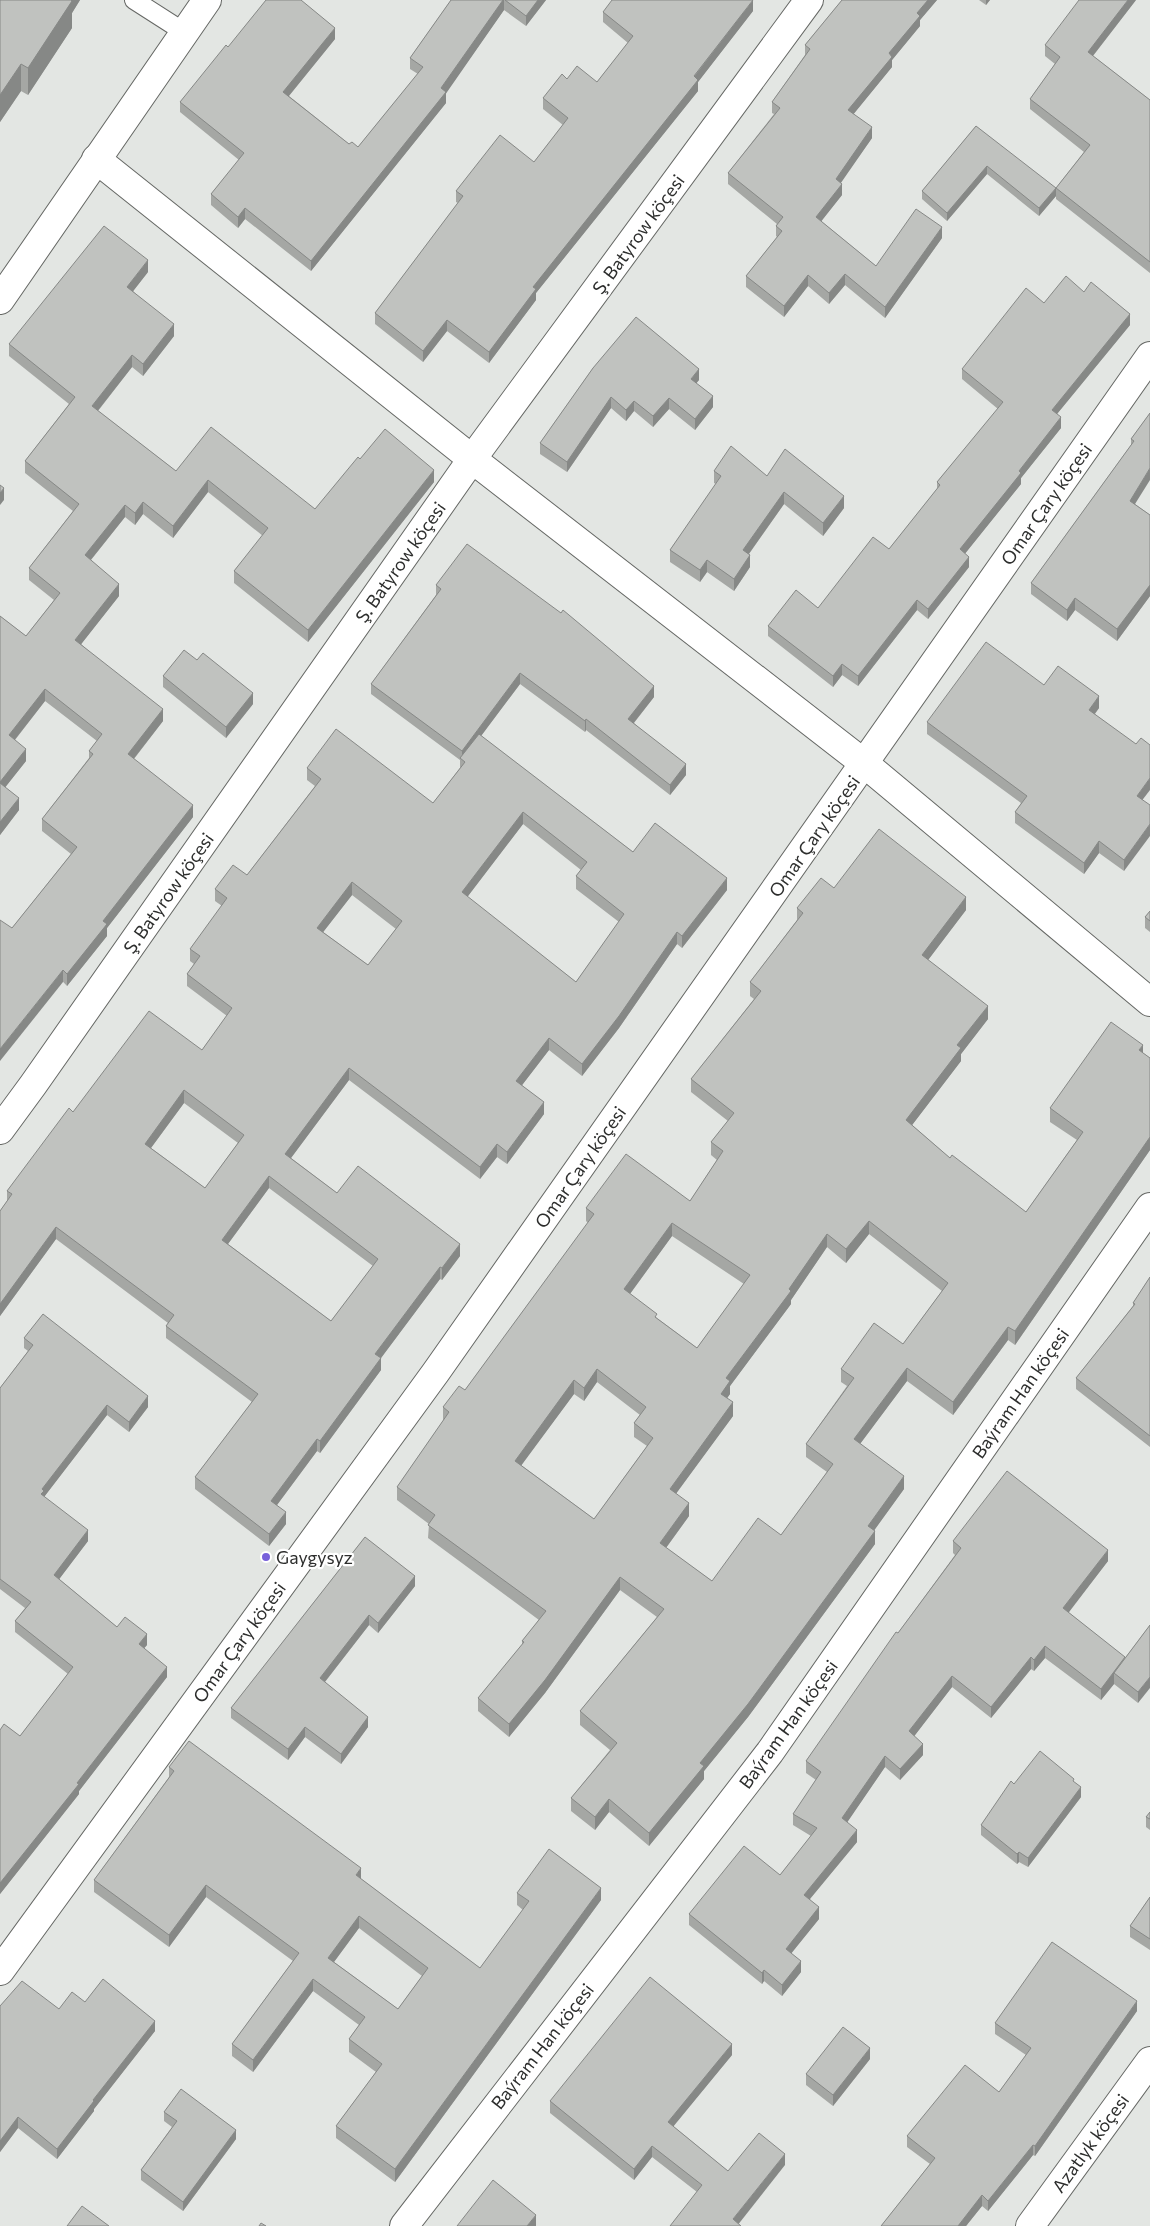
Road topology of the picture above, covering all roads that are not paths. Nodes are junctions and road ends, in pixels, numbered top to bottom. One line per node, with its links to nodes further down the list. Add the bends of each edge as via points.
1 (134, 0): 4 (lane)
2 (206, 0): 4 (street)
3 (809, 0): 8 (street, Ş. Batyrow köçesi)
4 (184, 32): 5 (street)
5 (96, 159): 6 (street); 8 (street)
6 (0, 300)
7 (1150, 356): 9 (street, Omar Çary köçesi)
8 (472, 459): 9 (street); 11 (street, Ş. Batyrow köçesi)
9 (864, 764): 10 (street); 13 (street, Omar Çary köçesi, via 436,1372)
10 (1150, 1002)
11 (0, 1130)
12 (1150, 1207): 15 (street, Baýram Han köçesi, via 770,1752)
13 (0, 1971)
14 (1150, 2061): 16 (street, Azatlyk köçesi)
15 (404, 2226)
16 (1030, 2226)

